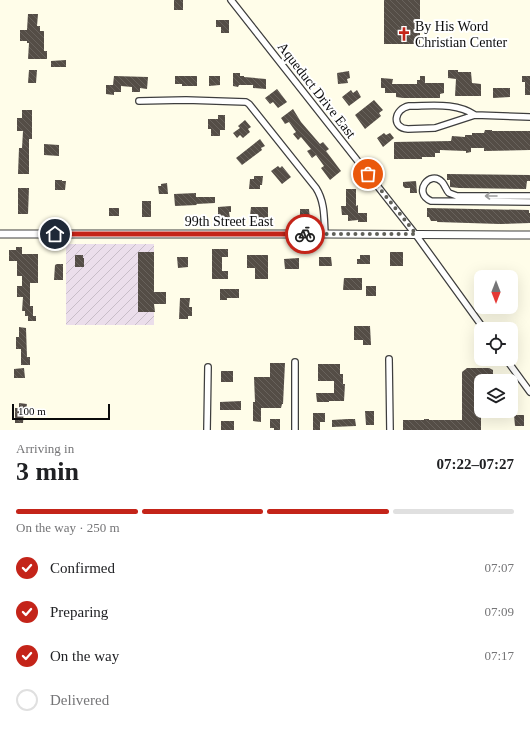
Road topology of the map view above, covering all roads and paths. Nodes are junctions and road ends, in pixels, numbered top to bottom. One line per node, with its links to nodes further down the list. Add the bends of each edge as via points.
1 (231, 0): 9 (street, Aqueduct Drive East)
2 (139, 102): 8 (street, via 186,100 249,104 320,193)
3 (475, 115): 3 (street, via 428,128 403,129 397,121 401,109 409,106 456,107); 4 (street)
4 (530, 116)
5 (530, 196): 6 (street, one-way to 6, via 457,196 449,193 437,178 425,182 423,190 424,196 431,201)
6 (530, 202)
7 (0, 234): 8 (street, 99th Street East)
8 (325, 234): 9 (street, 99th Street East)
9 (416, 234): 10 (street, 99th Street East); 11 (street, Aqueduct Drive East)
10 (530, 236)
11 (479, 322)
12 (389, 359): 19 (street)
13 (295, 362): 18 (street)
14 (511, 366): 16 (street)
15 (208, 367): 17 (street)
16 (530, 392)
17 (207, 430)
18 (295, 430)
19 (390, 430)

